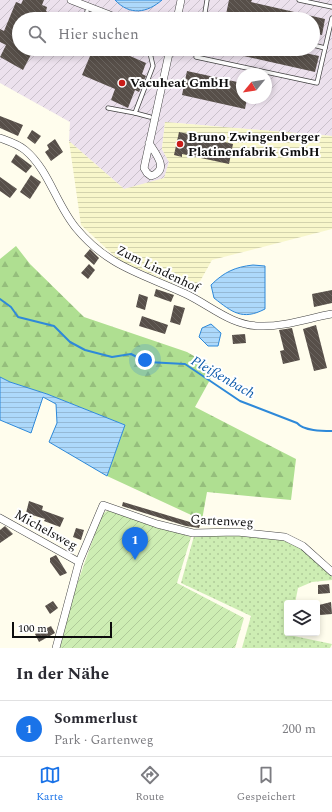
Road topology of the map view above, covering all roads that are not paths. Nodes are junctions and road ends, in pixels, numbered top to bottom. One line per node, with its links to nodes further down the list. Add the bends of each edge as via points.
1 (71, 0): 6 (street)
2 (181, 0): 9 (street)
3 (207, 0): 10 (lane)
4 (299, 0): 5 (lane)
5 (332, 7)
6 (88, 9): 7 (lane); 8 (street)
7 (87, 12)
8 (98, 12)
9 (178, 12)
10 (205, 12)
11 (332, 18): 13 (lane)
12 (320, 47): 13 (lane)
13 (325, 48): 16 (lane, via 317,83)
14 (150, 56): 18 (lane, via 153,66)
15 (168, 56): 19 (street)
16 (196, 56)
17 (108, 108): 18 (lane)
18 (135, 114): 19 (lane)
19 (152, 117): 21 (street)
20 (0, 138): 22 (street, Zum Lindenhof, via 24,148 42,171 76,228 114,263 187,295 242,324 276,325)
21 (149, 144)
22 (332, 314)
23 (0, 518): 24 (street, Michelsweg)
24 (79, 562): 25 (street, Gartenweg, via 103,505 157,524 193,533 237,532 285,537 303,546); 26 (street)
25 (332, 572)
26 (56, 648)

